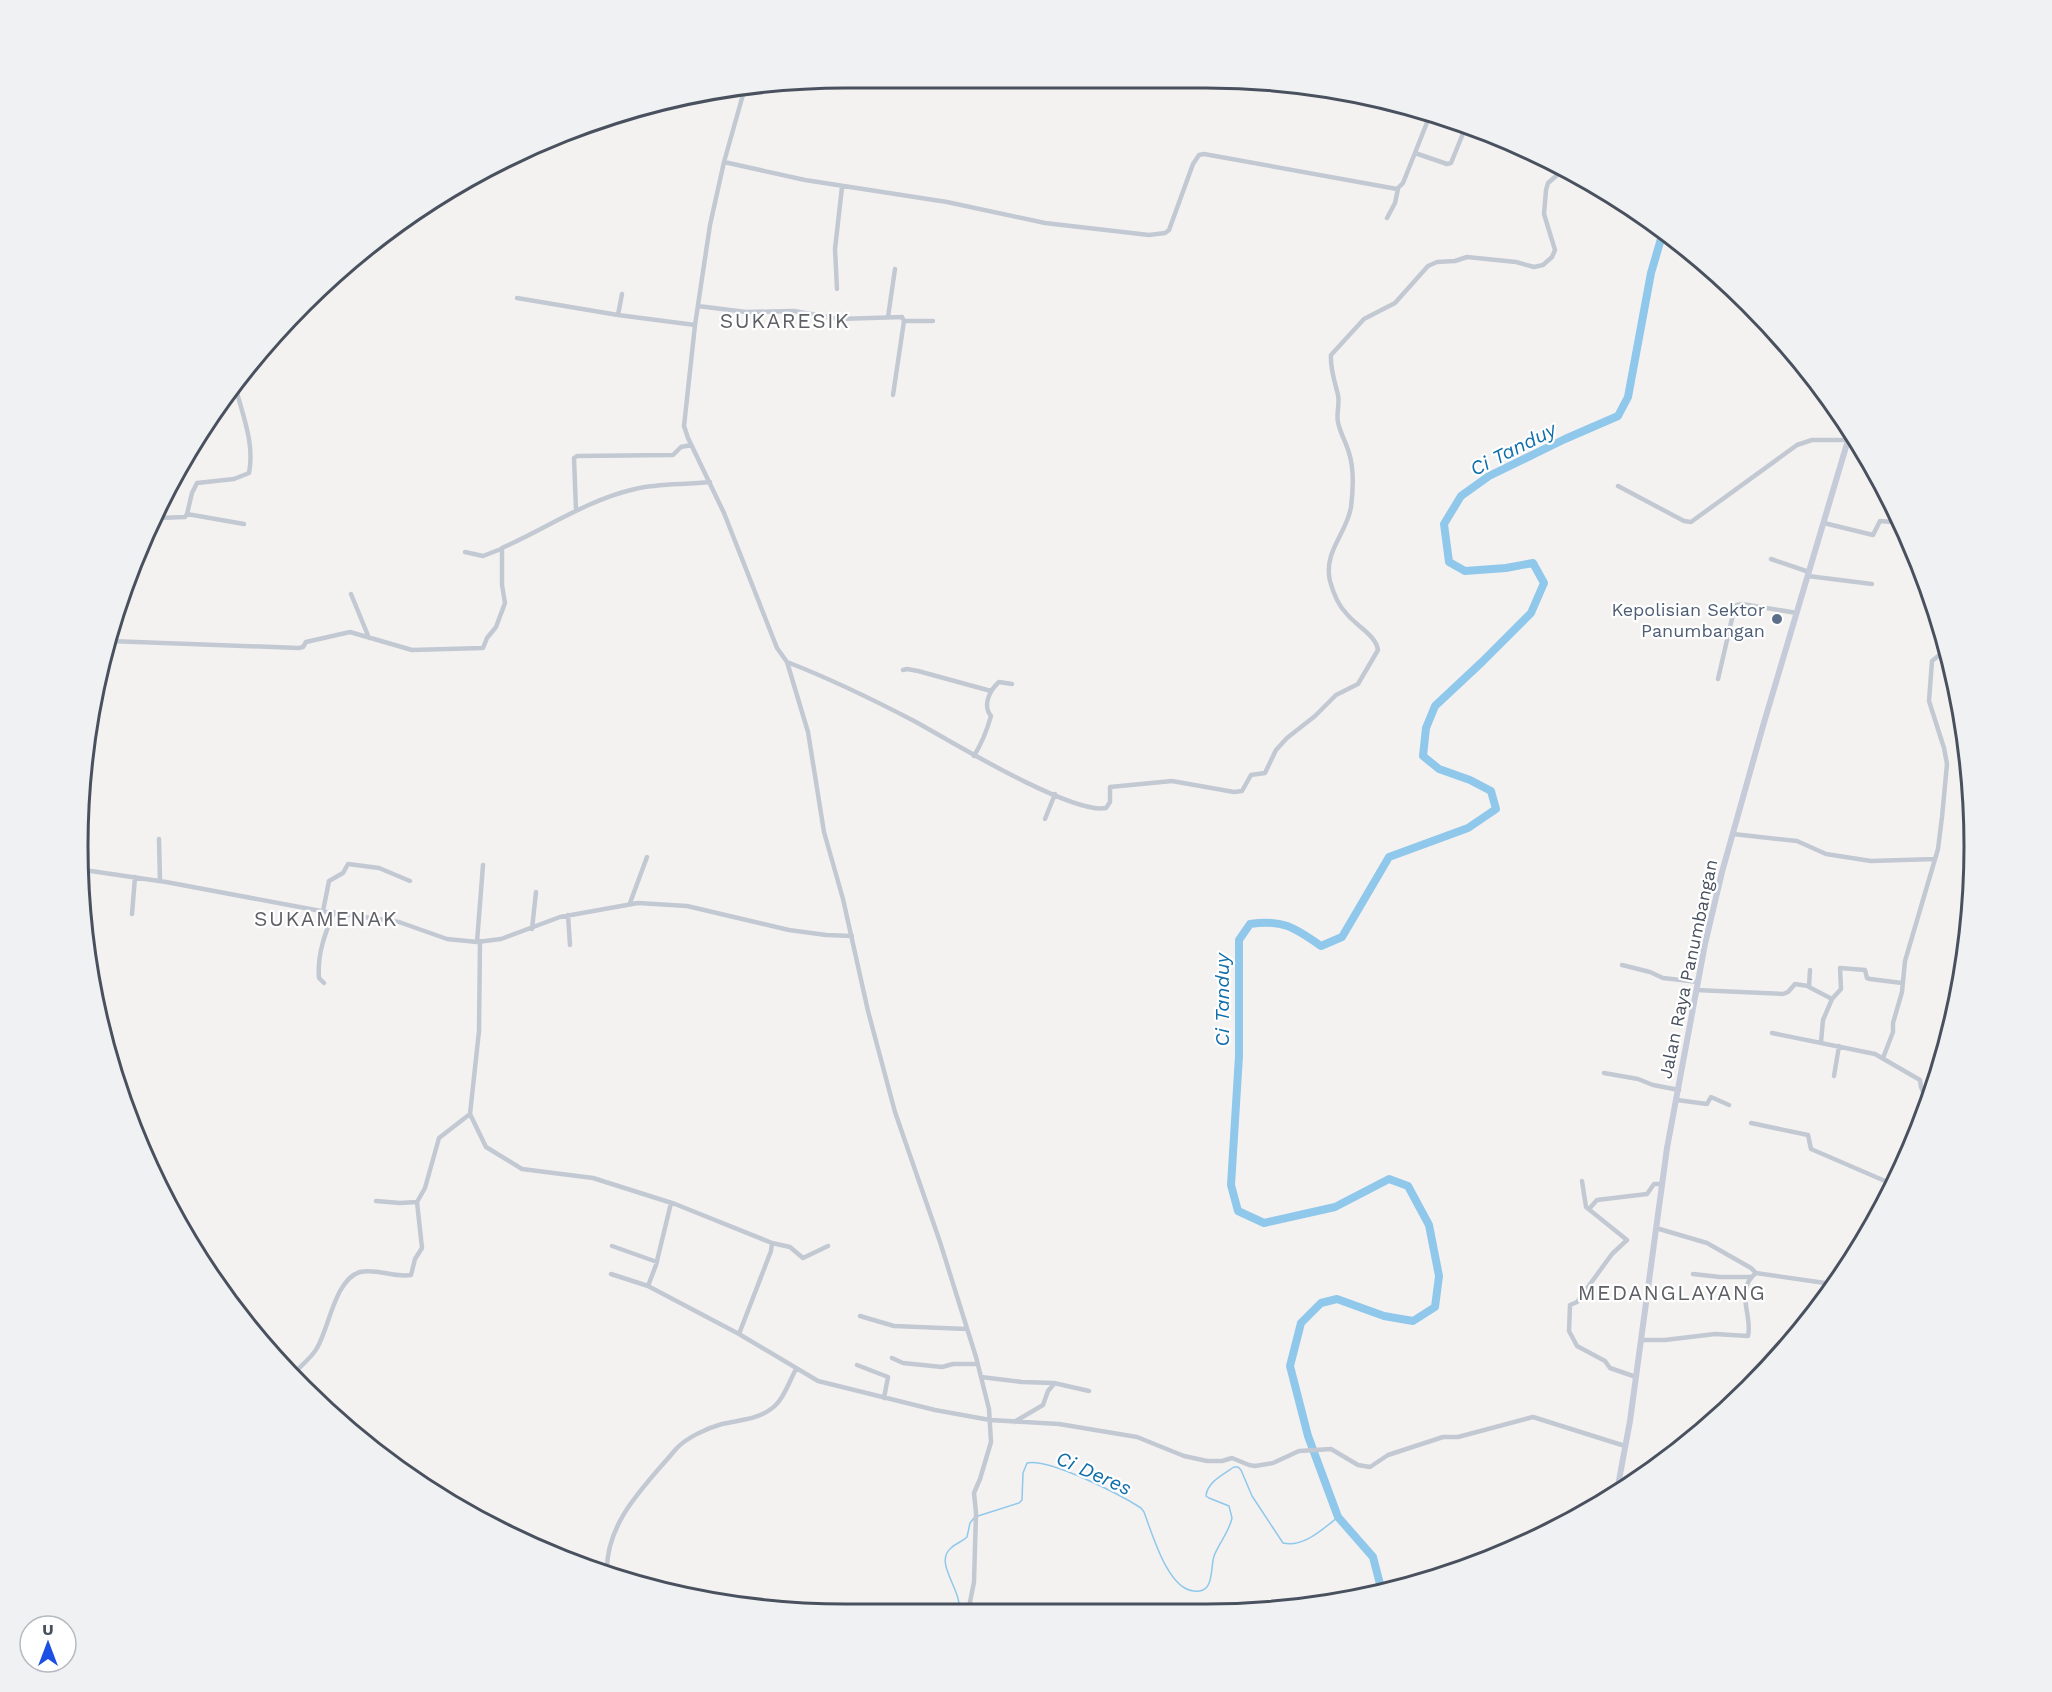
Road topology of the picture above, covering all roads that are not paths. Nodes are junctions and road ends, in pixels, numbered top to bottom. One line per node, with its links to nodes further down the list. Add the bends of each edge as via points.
1 (743, 96): 5 (street)
2 (1427, 122): 4 (street)
3 (1463, 134): 4 (street, via 1449,164)
4 (1415, 153): 8 (street)
5 (724, 162): 7 (street); 14 (street)
6 (1557, 175): 49 (street, via 1546,189 1544,214 1555,250 1543,265 1534,267 1467,256 1431,264 1395,303 1364,319 1331,355 1338,423 1350,454 1352,473 1351,508 1328,570 1344,612 1377,644 1377,655 1364,678 1336,695 1287,738 1276,750 1268,770 1251,775 1239,792 1172,781 1110,787 1109,805 1104,809)
7 (842, 187): 8 (street, via 947,202 1072,227 1149,235 1169,231 1193,164 1199,155 1207,153); 11 (street, via 835,249)
8 (1398, 189): 9 (street)
9 (1387, 218)
10 (895, 269): 16 (street)
11 (837, 289)
12 (622, 294): 15 (street)
13 (517, 298): 15 (street)
14 (698, 306): 16 (street, via 746,312 794,311 839,319); 19 (street)
15 (618, 315): 19 (street)
16 (888, 317): 17 (street, via 902,317)
17 (904, 321): 18 (street); 21 (street)
18 (933, 321)
19 (695, 325): 24 (street, via 684,421)
20 (238, 394): 28 (street, via 248,432 250,471 234,479 197,483)
21 (892, 395)
22 (1845, 440): 26 (street, via 1812,440 1797,445 1691,522)
23 (1846, 442): 31 (main road, Jalan Raya Panumbangan)
24 (691, 445): 25 (street); 27 (street, via 681,447 673,455 577,456)
25 (710, 482): 27 (street, via 633,489); 43 (street, via 777,648)
26 (1618, 486)
27 (576, 510): 33 (street)
28 (187, 514): 29 (street); 32 (street)
29 (164, 518)
30 (1890, 522): 31 (street, via 1880,521 1873,535)
31 (1824, 523): 36 (main road, Jalan Raya Panumbangan)
32 (244, 524)
33 (501, 549): 34 (street, via 483,556); 40 (street, via 505,603 484,648 423,651)
34 (465, 552)
35 (1771, 559): 36 (street)
36 (1809, 574): 37 (street); 39 (main road, Jalan Raya Panumbangan)
37 (1872, 584)
38 (351, 594): 40 (street)
39 (1797, 613): 45 (street, via 1737,605); 51 (main road, Jalan Raya Panumbangan)
40 (369, 638): 41 (street, via 350,632 306,642 299,648)
41 (117, 641)
42 (1939, 655): 54 (street, via 1932,661 1929,694 1947,764)
43 (787, 662): 48 (street, via 906,717); 67 (street, via 808,732 824,832)
44 (903, 670): 47 (street)
45 (1719, 679)
46 (1012, 684): 47 (street, via 999,682)
47 (991, 691): 48 (street, via 986,706 991,716)
48 (974, 756): 49 (street)
49 (1055, 794): 50 (street)
50 (1045, 819)
51 (1732, 834): 54 (street, via 1797,841 1826,854 1871,861); 72 (main road, Jalan Raya Panumbangan)
52 (159, 839): 58 (street)
53 (647, 857): 61 (street)
54 (1935, 859): 74 (street)
55 (483, 865): 68 (street)
56 (89, 871): 57 (street)
57 (135, 877): 58 (street); 64 (street)
58 (160, 881): 62 (street)
59 (410, 881): 62 (street, via 379,868 348,864 343,873 329,881)
60 (536, 892): 66 (street)
61 (630, 903): 65 (street); 67 (street, via 687,906 789,930)
62 (322, 911): 63 (street)
63 (334, 912): 68 (street, via 410,925 442,938); 73 (street, via 320,954 319,978)
64 (132, 914)
65 (568, 915): 66 (street); 69 (street)
66 (532, 929): 68 (street)
67 (852, 936): 108 (street, via 895,1112)
68 (479, 941): 88 (street, via 479,1030)
69 (570, 945)
70 (1622, 965): 72 (street, via 1665,978)
71 (1810, 970): 75 (street)
72 (1698, 982): 76 (main road, Jalan Raya Panumbangan)
73 (324, 983)
74 (1902, 983): 77 (street, via 1870,979 1864,970 1840,968 1841,989); 81 (street, via 1892,1035)
75 (1808, 986): 76 (street, via 1795,984 1785,994); 77 (street)
76 (1696, 990): 84 (main road, Jalan Raya Panumbangan)
77 (1832, 999): 79 (street, via 1823,1020)
78 (1772, 1033): 79 (street)
79 (1821, 1042): 80 (street)
80 (1839, 1046): 81 (street); 83 (street)
81 (1883, 1058): 85 (street, via 1920,1080)
82 (1604, 1073): 84 (street)
83 (1834, 1076)
84 (1679, 1090): 86 (main road, Jalan Raya Panumbangan)
85 (1922, 1091)
86 (1677, 1100): 87 (street, via 1707,1104 1712,1097); 92 (main road, Jalan Raya Panumbangan)
87 (1729, 1105)
88 (470, 1114): 94 (street, via 438,1140 428,1179); 95 (street, via 486,1147 522,1169 593,1178)
89 (1751, 1124): 91 (street, via 1808,1135 1810,1149)
90 (1582, 1181): 96 (street)
91 (1885, 1181)
92 (1662, 1184): 96 (street, via 1654,1184 1647,1194 1597,1200); 97 (main road, Jalan Raya Panumbangan)
93 (376, 1201): 94 (street)
94 (417, 1202): 114 (street, via 422,1248 411,1274 371,1271 348,1279 318,1347)
95 (671, 1203): 98 (street); 101 (street)
96 (1588, 1209): 117 (street, via 1627,1240 1577,1302 1570,1305 1569,1331 1582,1349 1598,1356 1610,1368)
97 (1656, 1228): 104 (street, via 1707,1243 1751,1268); 110 (main road, Jalan Raya Panumbangan)
98 (772, 1243): 100 (street, via 790,1247 803,1258); 109 (street)
99 (612, 1246): 101 (street)
100 (828, 1246)
101 (657, 1263): 106 (street)
102 (611, 1274): 106 (street)
103 (1693, 1274): 104 (street)
104 (1754, 1275): 105 (street); 110 (street, via 1745,1290 1748,1336 1715,1334)
105 (1824, 1283)
106 (648, 1286): 109 (street)
107 (860, 1316): 108 (street, via 894,1326)
108 (967, 1329): 112 (street)
109 (739, 1334): 115 (street)
110 (1641, 1340): 117 (main road, Jalan Raya Panumbangan)
111 (892, 1358): 112 (street, via 942,1367)
112 (977, 1364): 116 (street)
113 (857, 1365): 120 (street, via 888,1377)
114 (298, 1369)
115 (796, 1369): 120 (street, via 825,1384); 125 (street, via 772,1409 715,1427 679,1445 626,1509 608,1551)
116 (981, 1377): 118 (street); 121 (street)
117 (1636, 1377): 123 (main road, Jalan Raya Panumbangan)
118 (1054, 1383): 119 (street); 122 (street, via 1043,1405)
119 (1089, 1391)
120 (884, 1398): 121 (street)
121 (990, 1420): 122 (street); 126 (street, via 991,1442 974,1493 974,1582)
122 (1014, 1422): 123 (street, via 1059,1424 1137,1437 1194,1459 1216,1462 1232,1458 1249,1466 1273,1463 1299,1451 1331,1449 1358,1465 1370,1467 1388,1455 1443,1437 1458,1437 1533,1418)
123 (1626, 1446): 124 (main road, Jalan Raya Panumbangan)
124 (1619, 1481)
125 (608, 1565)
126 (970, 1604)

